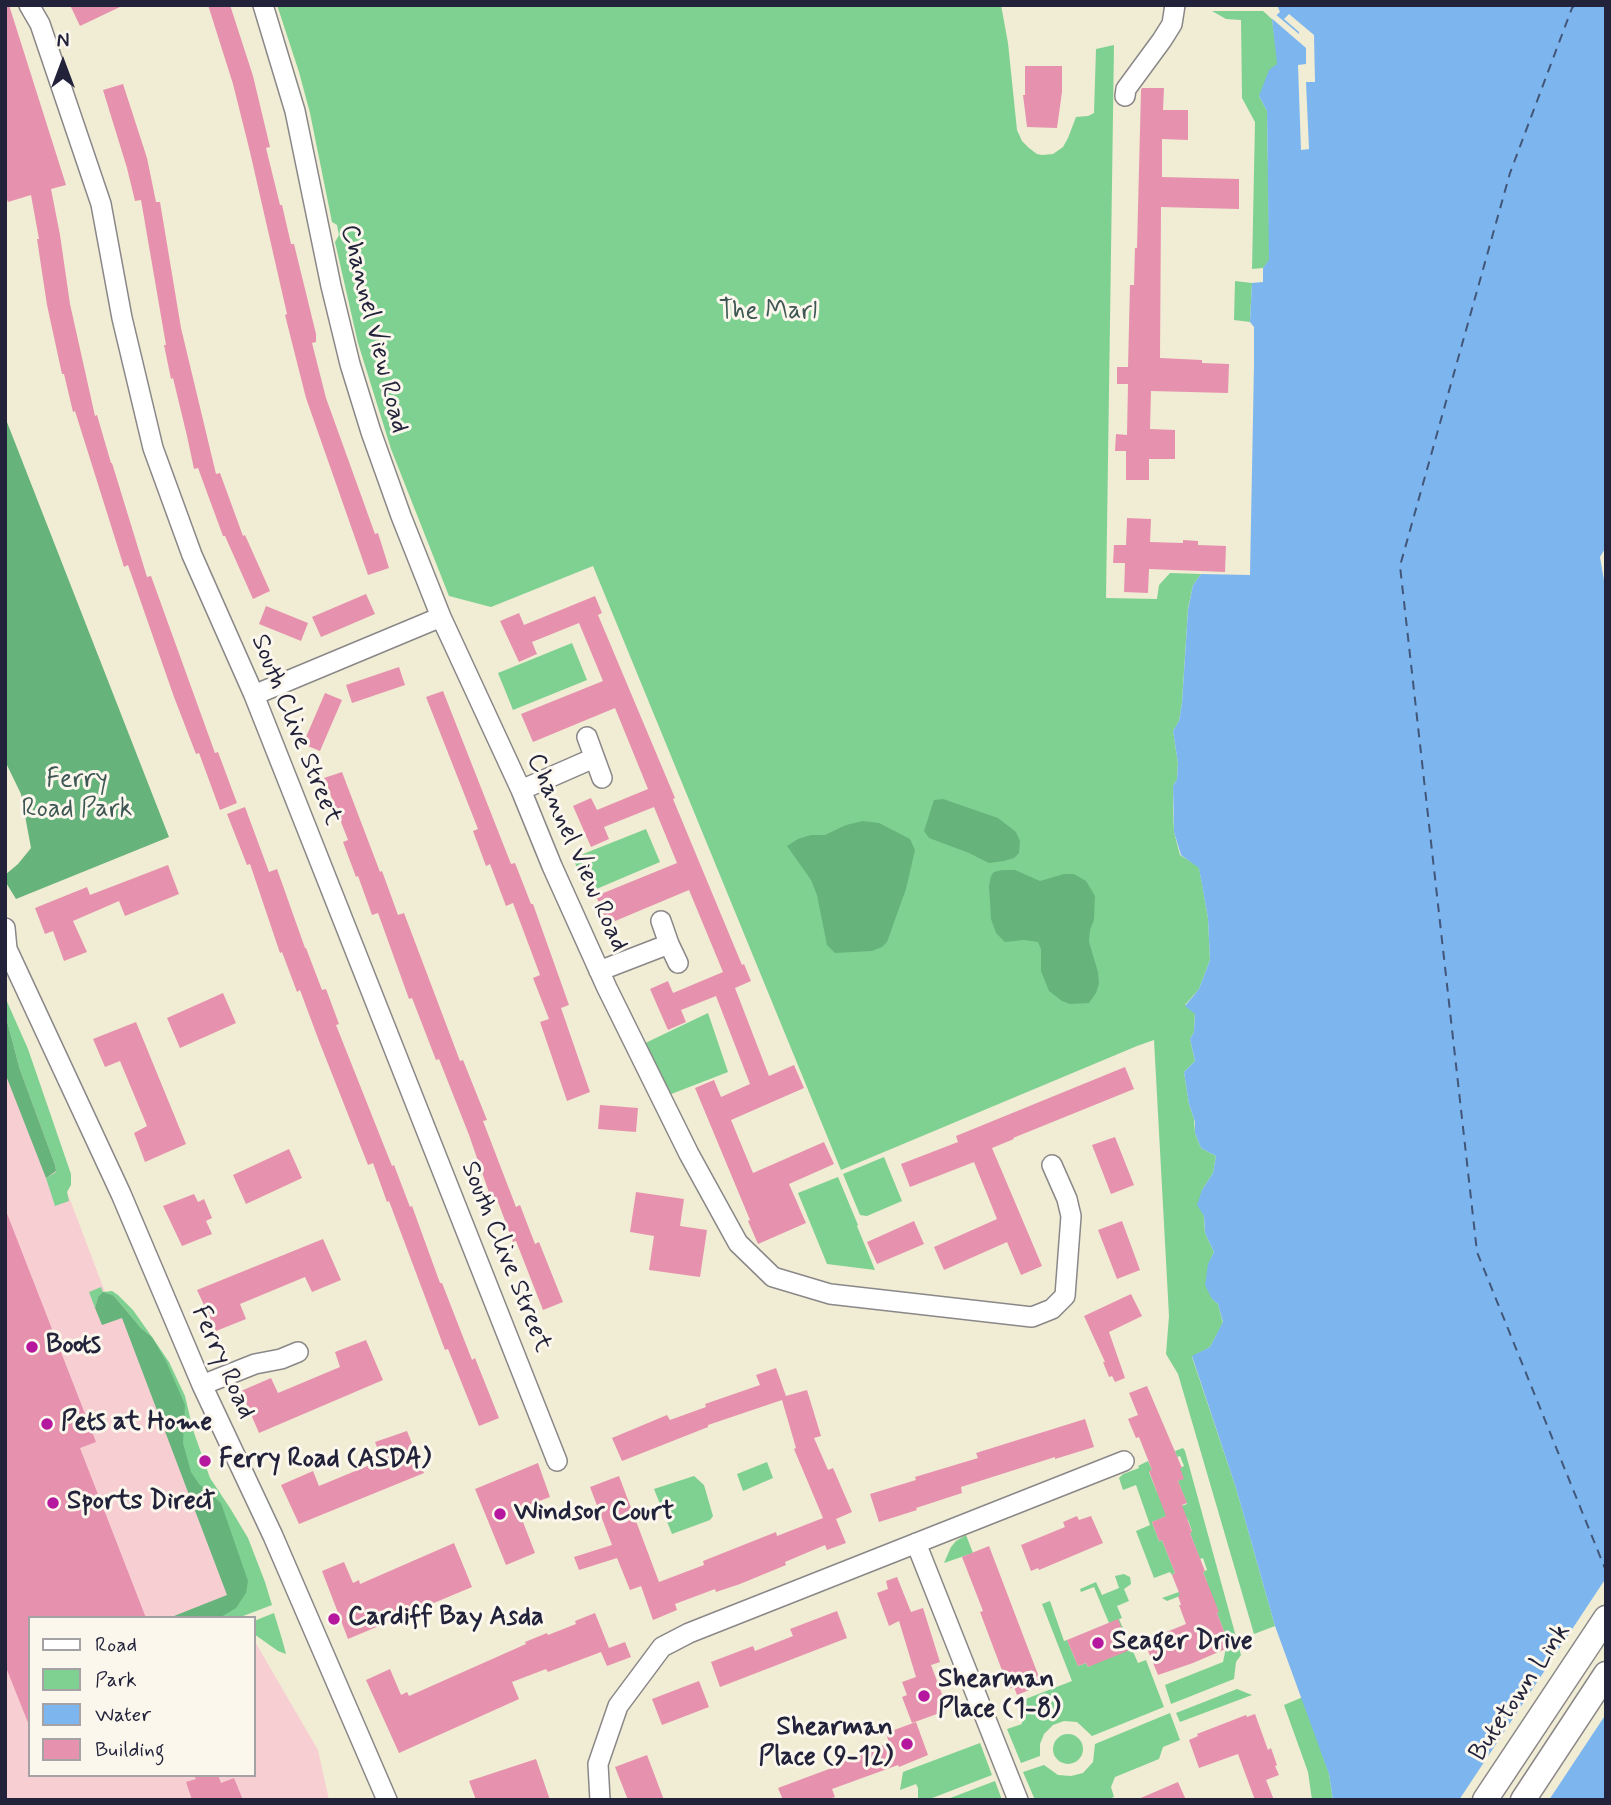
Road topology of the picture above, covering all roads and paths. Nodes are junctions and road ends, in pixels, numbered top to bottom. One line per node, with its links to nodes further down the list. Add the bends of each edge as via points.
1 (29, 5): 6 (street, South Clive Street, via 40,24 101,204 153,448 191,555)
2 (263, 5): 5 (street, Channel View Road, via 295,111 350,364 385,472)
3 (1175, 5): 4 (street, via 1172,23)
4 (1125, 96)
5 (441, 617): 6 (street); 10 (street, Channel View Road)
6 (254, 695): 20 (street, South Clive Street)
7 (587, 737): 8 (street)
8 (594, 758): 9 (street); 10 (street)
9 (602, 778)
10 (520, 790): 16 (street, Channel View Road)
11 (661, 921): 13 (street)
12 (5, 928): 14 (street, Ferry Road)
13 (669, 944): 15 (street); 16 (street)
14 (6, 948): 19 (street, Ferry Road, via 121,1194)
15 (678, 963)
16 (600, 971): 17 (street, Channel View Road, via 725,1222 738,1243 773,1277 830,1294 900,1303 1032,1317 1052,1309 1065,1296 1070,1216)
17 (1052, 1165)
18 (298, 1352): 19 (street)
19 (202, 1385): 25 (street, Ferry Road)
20 (557, 1461)
21 (1124, 1461): 22 (street)
22 (916, 1543): 26 (street, via 662,1647 618,1706 598,1763); 27 (street)
23 (1606, 1618): 28 (main road, Butetown Link)
24 (1606, 1674): 29 (main road)
25 (387, 1800)
26 (600, 1800)
27 (1018, 1800)
28 (1485, 1800)
29 (1523, 1800)

